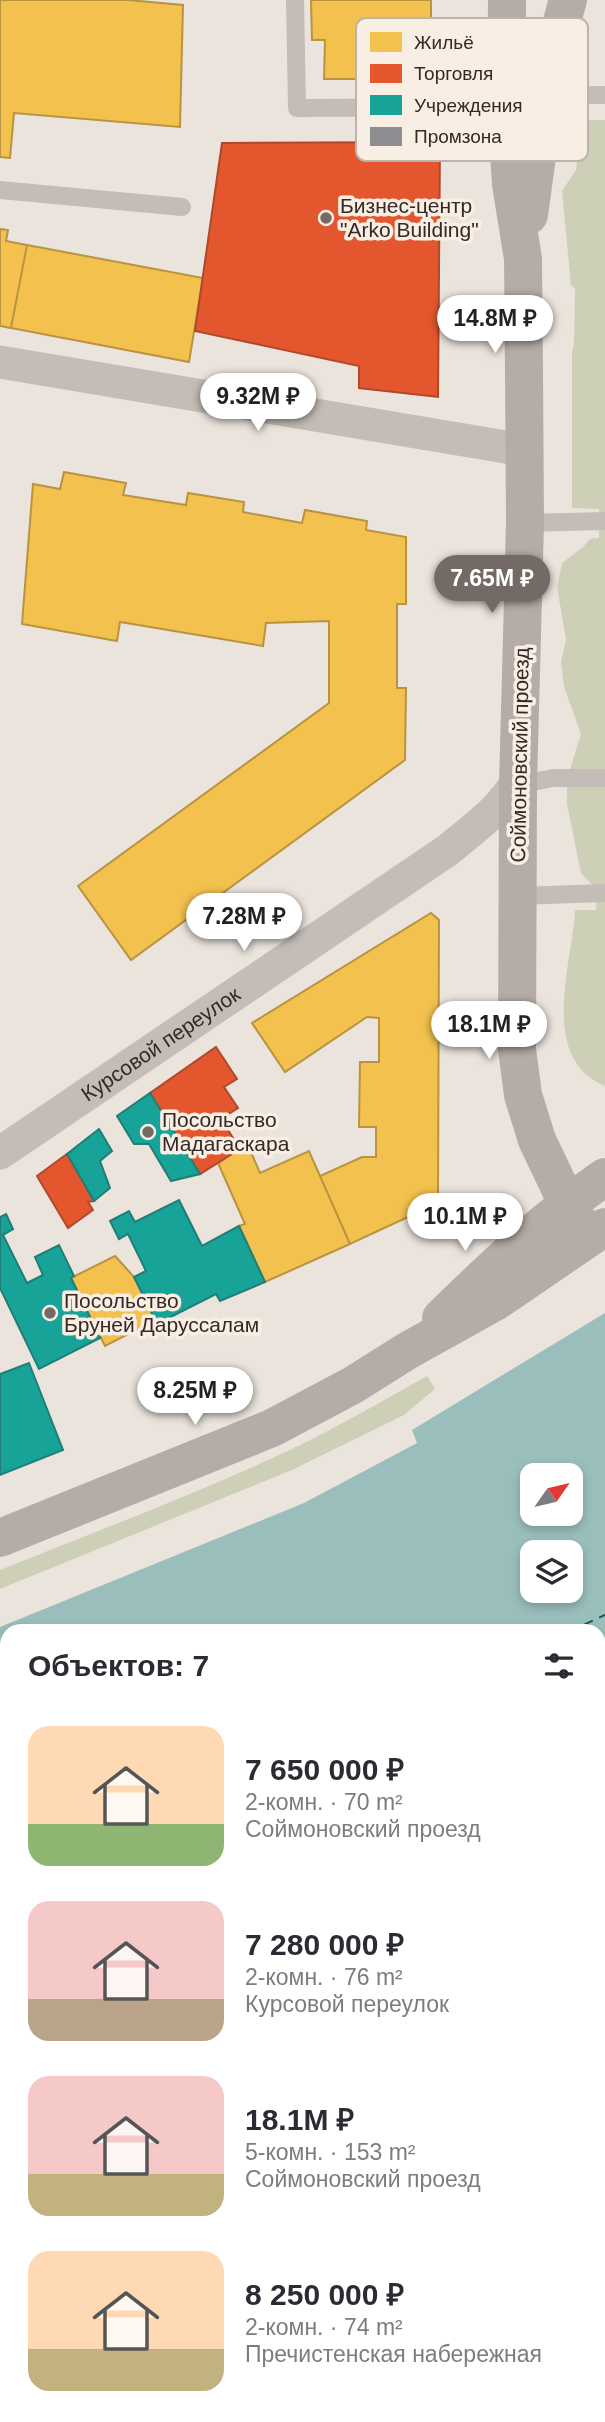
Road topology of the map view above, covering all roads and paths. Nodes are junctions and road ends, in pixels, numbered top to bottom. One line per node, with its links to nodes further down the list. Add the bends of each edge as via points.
1 (295, 0): 6 (lane, via 297,108)
2 (507, 0): 4 (main road, Соймоновский проезд)
3 (568, 0): 5 (main road, Соймоновский проезд)
4 (507, 18)
5 (562, 18)
6 (356, 108)
7 (510, 161): 11 (main road, Соймоновский проезд)
8 (537, 161): 11 (main road, Соймоновский проезд)
9 (0, 190): 10 (lane)
10 (182, 207)
11 (523, 259): 13 (main road, Соймоновский проезд)
12 (0, 362): 13 (street)
13 (523, 450): 15 (main road, Соймоновский проезд)
14 (605, 521): 15 (lane)
15 (525, 523): 17 (main road, Соймоновский проезд)
16 (605, 778): 17 (lane)
17 (518, 783): 19 (main road, Соймоновский проезд); 20 (street, Курсовой переулок, via 492,814 447,850)
18 (605, 893): 19 (lane)
19 (518, 896): 22 (main road, Соймоновский проезд, via 517,1049 523,1095 537,1140)
20 (0, 1153)
21 (605, 1177): 22 (main road)
22 (567, 1203): 23 (main road, Соймоновский проезд); 24 (main road)
23 (597, 1232): 24 (main road, via 495,1302)
24 (407, 1351): 25 (main road, via 272,1428)
25 (0, 1538)

